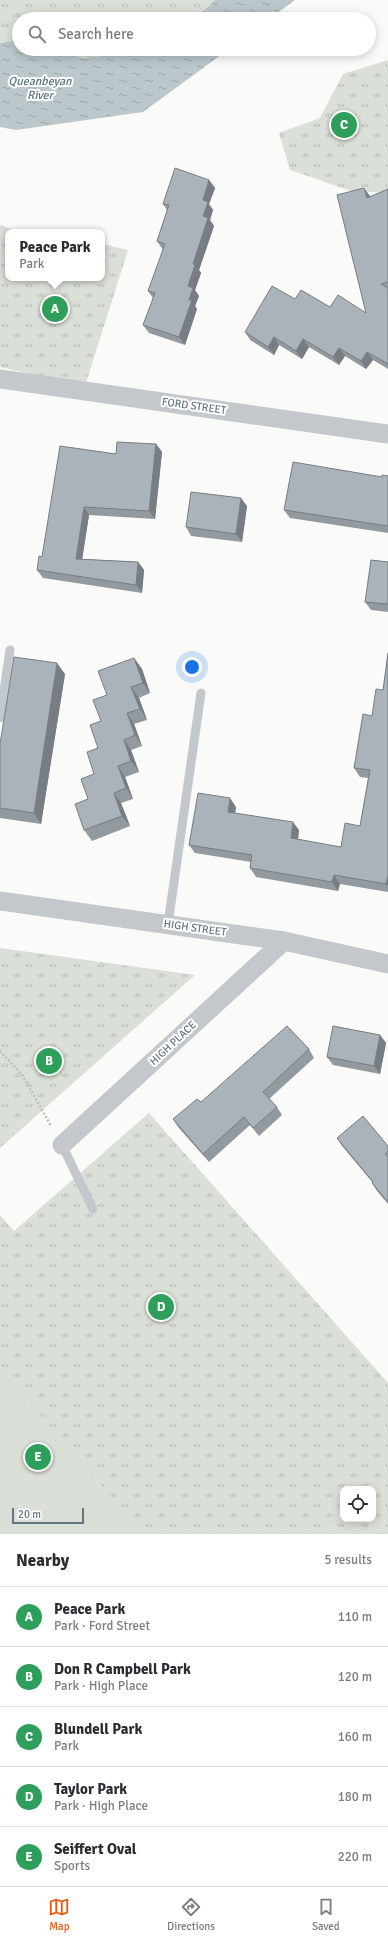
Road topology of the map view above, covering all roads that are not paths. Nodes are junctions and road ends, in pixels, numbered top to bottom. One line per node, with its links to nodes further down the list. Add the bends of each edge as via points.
1 (0, 379): 2 (street, FORD STREET)
2 (388, 434)
3 (10, 650): 5 (lane)
4 (201, 693): 7 (lane)
5 (0, 718)
6 (0, 901): 7 (street, HIGH STREET)
7 (168, 924): 8 (street, HIGH STREET)
8 (284, 941): 9 (street, HIGH STREET); 10 (street, HIGH PLACE)
9 (388, 964)
10 (62, 1145): 11 (lane)
11 (93, 1210)

